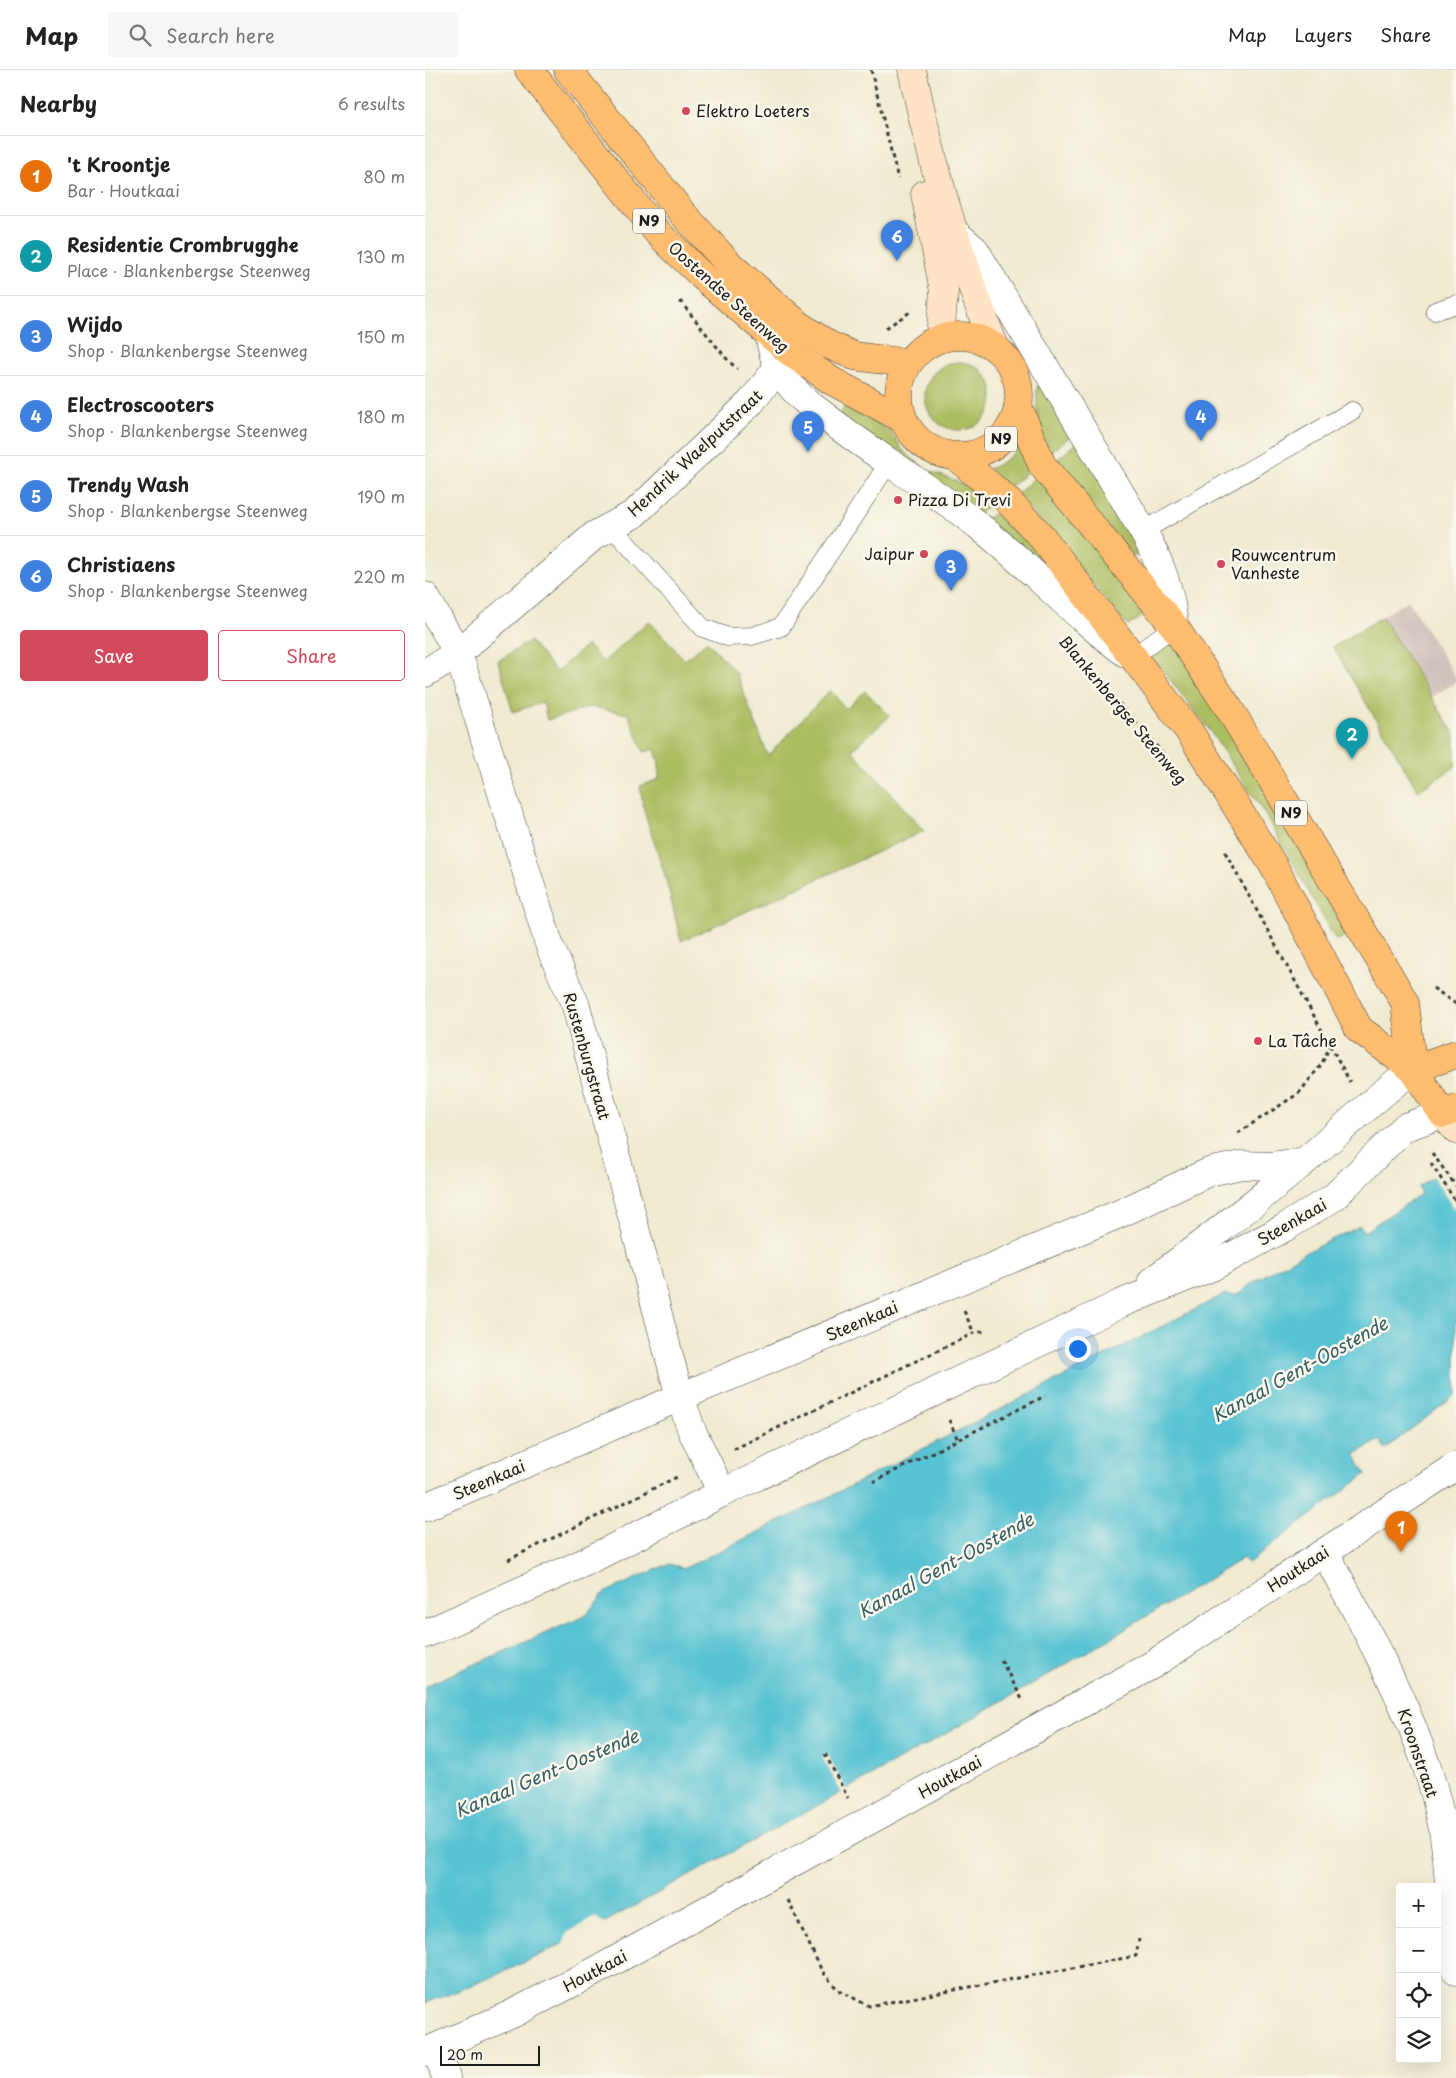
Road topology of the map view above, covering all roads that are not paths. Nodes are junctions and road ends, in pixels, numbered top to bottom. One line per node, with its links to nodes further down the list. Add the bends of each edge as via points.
1 (529, 70): 10 (main road, Oostendse Steenweg / N9, via 658,233 703,278 769,335)
2 (568, 70): 11 (main road, Oostendse Steenweg / N9, via 683,214 738,272 800,326 854,356)
3 (912, 70): 4 (main road, Blankenbergse Steenweg)
4 (925, 133): 5 (main road, Blankenbergse Steenweg); 8 (main road, Blankenbergse Steenweg, via 921,172 944,291)
5 (952, 230): 9 (main road, Blankenbergse Steenweg); 18 (street, Blankenbergse Steenweg, via 975,250)
6 (1456, 304): 7 (lane)
7 (1435, 311)
8 (941, 338): 9 (main road, Blankenbergse Steenweg / N9, via 969,336); 11 (main road, Blankenbergse Steenweg / N9, via 922,347)
9 (995, 347): 12 (main road, Blankenbergse Steenweg / N9, via 1009,361 1017,380)
10 (784, 361): 14 (main road, Oostendse Steenweg / N9, via 832,381); 16 (street, Blankenbergse Steenweg, via 786,382 820,413); 17 (street, Hendrik Waelputstraat, via 762,391 634,514)
11 (907, 363): 14 (main road, Blankenbergse Steenweg / N9, via 900,381 898,400)
12 (1018, 406): 15 (main road, Blankenbergse Steenweg / N9, via 1014,422 1000,441 979,453); 20 (main road, Blankenbergse Steenweg / N9, via 1042,465)
13 (1352, 411): 18 (lane)
14 (903, 419): 15 (main road, Blankenbergse Steenweg / N9, via 915,438 934,452)
15 (956, 456): 22 (main road, Blankenbergse Steenweg / N9, via 1005,498 1042,538)
16 (890, 461): 17 (lane, via 781,627 752,636 728,637 703,628); 22 (street, Blankenbergse Steenweg, via 976,524 1096,632)
17 (611, 526): 21 (street, Hendrik Waelputstraat, via 595,535)
18 (1143, 531): 20 (street, Blankenbergse Steenweg, via 1172,598)
19 (425, 596): 21 (street, Rustenburgstraat)
20 (1174, 626): 22 (lane); 25 (main road, Blankenbergse Steenweg / N9, via 1230,710 1405,1003)
21 (458, 653): 23 (street, Hendrik Waelputstraat); 29 (street, Rustenburgstraat, via 550,947 576,1006)
22 (1132, 658): 25 (main road, Blankenbergse Steenweg / N9, via 1189,731 1230,794 1273,865 1359,1029)
23 (425, 673)
24 (1456, 1054): 25 (main road)
25 (1413, 1069): 26 (main road, Blankenbergse Steenweg / N9); 27 (street, Steenkaai, via 1372,1100)
26 (1452, 1118): 28 (street, Steenkaai, via 1405,1127 1334,1197 1284,1228 1212,1267)
27 (1305, 1161): 28 (street, Steenkaai); 29 (street, Steenkaai, via 1271,1166 1241,1164 1209,1172 1110,1218)
28 (1121, 1303): 31 (street, Steenkaai)
29 (680, 1397): 31 (street, Rustenburgstraat, via 691,1431); 32 (street, Steenkaai)
30 (1456, 1466): 33 (street, Houtkaai)
31 (723, 1493): 34 (street, Steenkaai, via 583,1563)
32 (425, 1507)
33 (1325, 1552): 35 (street, Kroonstraat, via 1388,1672 1411,1724 1428,1777 1443,1829); 36 (street, Houtkaai, via 1153,1665 595,1971 512,2014)
34 (425, 1634)
35 (1456, 1971)
36 (431, 2050): 37 (street)
37 (446, 2078)

